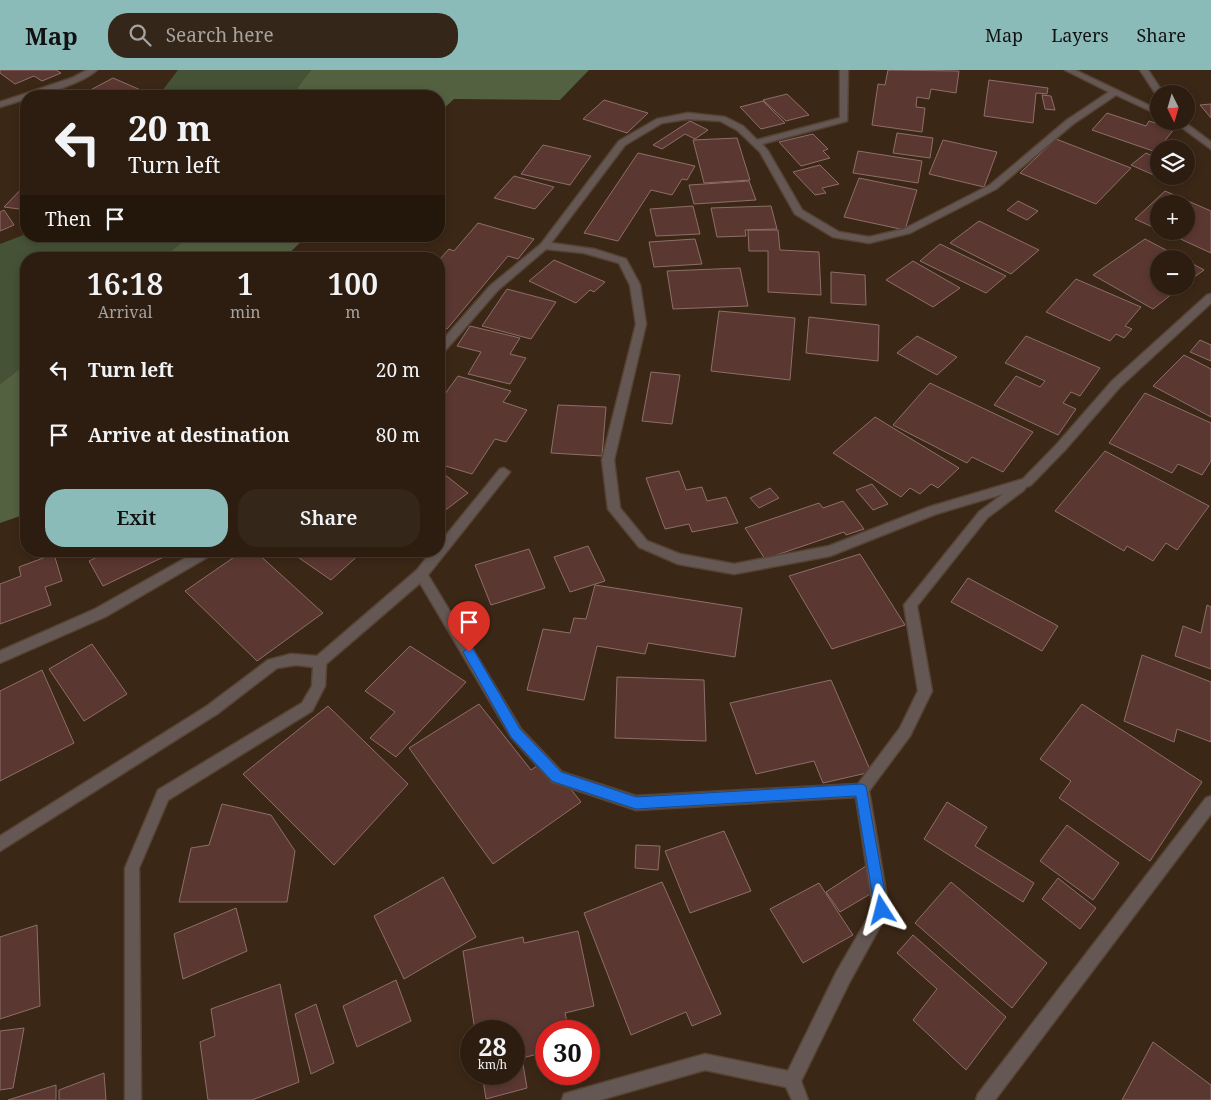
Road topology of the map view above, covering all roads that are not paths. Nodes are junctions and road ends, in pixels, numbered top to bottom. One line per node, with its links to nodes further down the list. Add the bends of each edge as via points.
1 (93, 70): 6 (street)
2 (844, 70): 12 (street, via 844,119)
3 (1069, 70): 7 (street)
4 (1144, 70): 5 (street)
5 (1154, 85)
6 (45, 90)
7 (1114, 93): 10 (street); 12 (street, via 1070,122 993,188 907,231 869,240 836,235 798,212 764,151)
8 (20, 98): 9 (street)
9 (0, 105)
10 (1150, 109)
11 (1190, 130): 13 (street)
12 (756, 143): 14 (street, via 740,128 722,119 688,116 660,121 622,143)
13 (1211, 146)
14 (544, 246): 16 (street, via 494,288); 18 (street, via 604,253 623,261 635,285 641,324 608,460 614,509 643,544 678,558 734,569 830,551 933,510)
15 (1211, 297): 18 (street, via 1116,384)
16 (445, 343)
17 (504, 472): 19 (street)
18 (1027, 482): 25 (street, via 982,515 910,605 924,691 905,732)
19 (445, 545)
20 (198, 557): 23 (street, via 100,612)
21 (435, 557): 22 (street)
22 (421, 574): 24 (street); 25 (street, via 516,733 557,777 636,803)
23 (0, 658)
24 (319, 662): 27 (street, via 300,658 273,664 212,710); 29 (street, via 321,678 318,690 307,707 163,795 159,804 132,868)
25 (862, 790): 28 (street, via 882,910 843,976)
26 (1211, 803): 32 (street)
27 (0, 844)
28 (792, 1080): 30 (street, via 705,1062); 31 (street)
29 (133, 1100)
30 (570, 1100)
31 (800, 1100)
32 (984, 1100)

